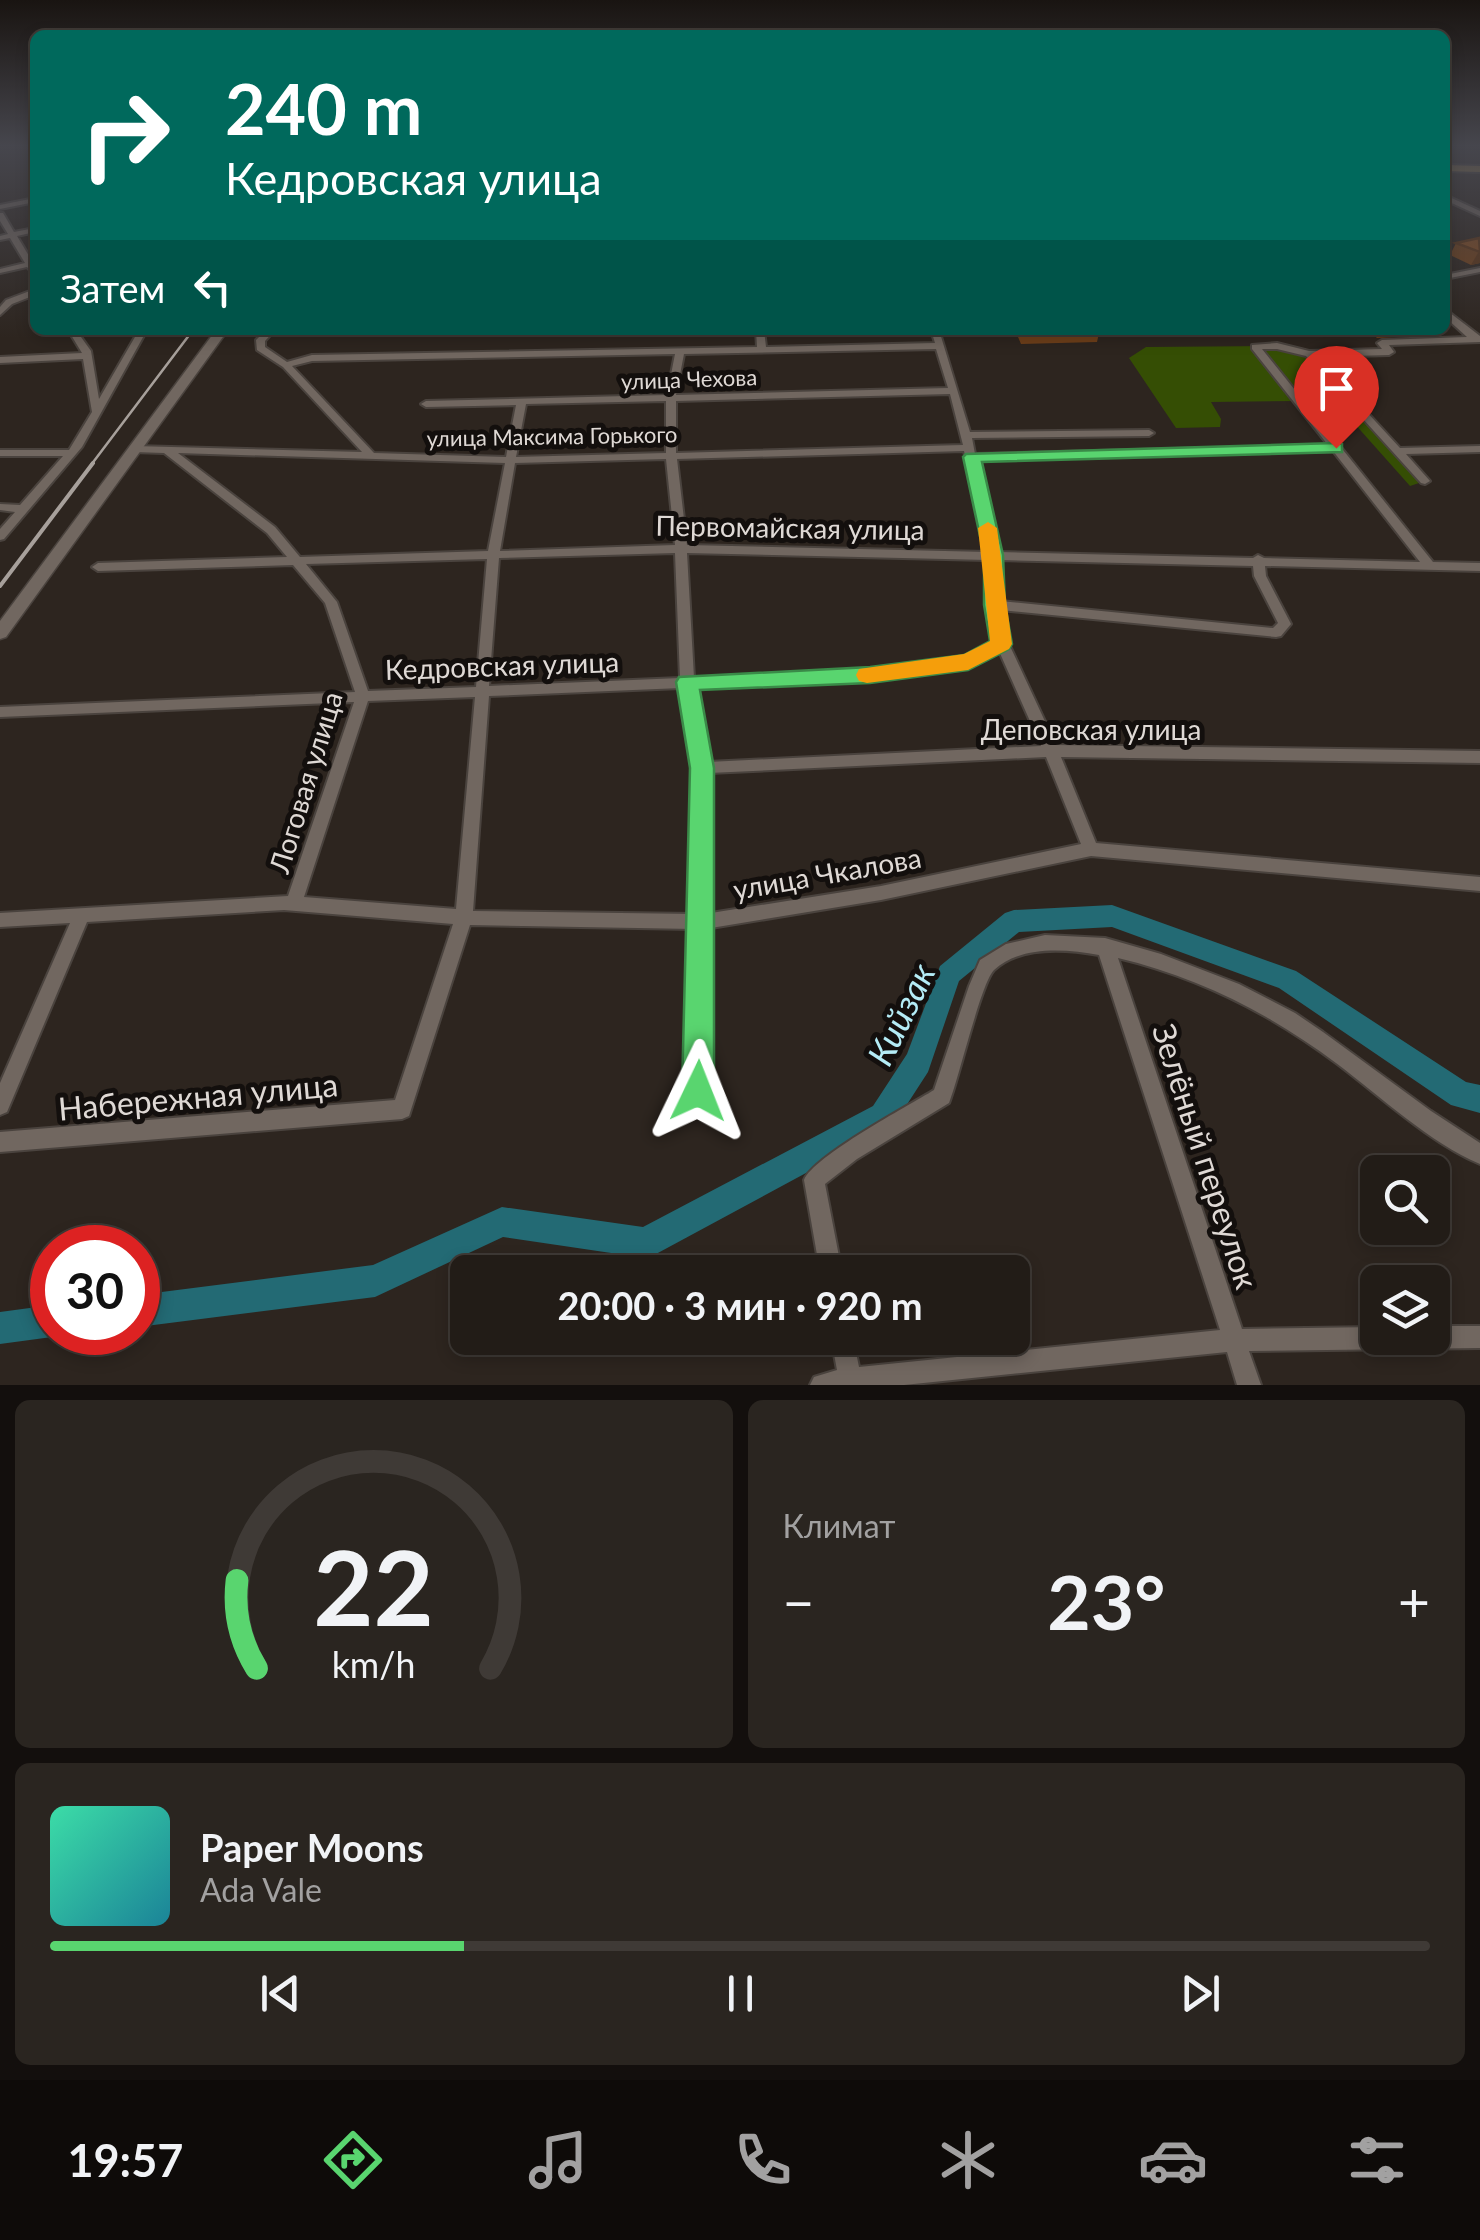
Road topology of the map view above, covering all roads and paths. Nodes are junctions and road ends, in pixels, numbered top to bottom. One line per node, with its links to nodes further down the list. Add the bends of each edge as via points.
1 (0, 215): 3 (street)
2 (30, 231): 3 (street)
3 (12, 235): 4 (street); 5 (street)
4 (0, 238)
5 (30, 262)
6 (30, 267): 8 (street)
7 (1480, 270): 9 (street)
8 (0, 271)
9 (1450, 276)
10 (30, 294): 11 (street)
11 (0, 312)
12 (1450, 316): 19 (street)
13 (75, 335): 24 (street)
14 (140, 335): 31 (street)
15 (218, 335): 35 (street)
16 (266, 335): 26 (street, via 260,348)
17 (761, 335): 21 (street)
18 (936, 335): 20 (street)
19 (1478, 341): 23 (street, via 1382,343 1389,352)
20 (938, 346): 21 (street, via 893,341); 27 (street)
21 (762, 348): 22 (street)
22 (680, 350): 26 (street, via 312,358); 28 (street)
23 (1309, 354): 34 (street, via 1254,346); 38 (street)
24 (87, 356): 25 (street); 31 (street)
25 (0, 360)
26 (286, 365): 42 (street)
27 (953, 391): 28 (street, улица Чехова); 33 (street)
28 (671, 400): 30 (street, улица Чехова); 41 (street)
29 (426, 404): 30 (street, улица Чехова)
30 (521, 404): 43 (street)
31 (97, 414): 40 (street)
32 (1149, 433): 33 (street, улица Максима Горького)
33 (969, 447): 34 (street); 41 (street, улица Максима Горького); 50 (street)
34 (1336, 448): 53 (street)
35 (134, 449): 37 (street, улица Максима Горького); 57 (street)
36 (1480, 449): 38 (street)
37 (169, 451): 42 (street, улица Максима Горького); 52 (street, Логовая улица, via 271,530)
38 (1398, 452): 44 (street)
39 (0, 453): 40 (street)
40 (72, 453): 46 (street)
41 (671, 455): 43 (street, улица Максима Горького); 48 (street)
42 (371, 456): 43 (street, улица Максима Горького)
43 (513, 460): 49 (street)
44 (1424, 481)
45 (0, 507): 46 (street)
46 (24, 508): 47 (street)
47 (0, 536)
48 (681, 550): 49 (street, Первомайская улица); 50 (street, Первомайская улица); 59 (street)
49 (493, 554): 52 (street, Первомайская улица); 60 (street)
50 (994, 555): 51 (street, Первомайская улица); 56 (street)
51 (1258, 559): 53 (street, Первомайская улица); 56 (street, via 1284,624 1276,633)
52 (297, 562): 55 (street, Первомайская улица); 61 (street, Логовая улица, via 331,602)
53 (1430, 566): 54 (street, Первомайская улица)
54 (1480, 566)
55 (98, 567)
56 (994, 605): 58 (street)
57 (0, 632)
58 (1002, 644): 59 (street, Кедровская улица, via 968,662 870,675); 63 (street)
59 (687, 682): 60 (street, Кедровская улица); 65 (street)
60 (485, 691): 61 (street, Кедровская улица); 70 (street)
61 (363, 696): 62 (street, Кедровская улица); 68 (street, Логовая улица)
62 (0, 712)
63 (1051, 751): 64 (street, Деповская улица); 65 (street, Деповская улица); 66 (street)
64 (1480, 757)
65 (702, 768): 72 (street)
66 (1091, 850): 67 (street, улица Чкалова); 72 (street, улица Чкалова, via 882,894)
67 (1480, 884)
68 (294, 904): 69 (street, улица Чкалова); 70 (street, улица Чкалова)
69 (82, 914): 71 (street, улица Чкалова); 75 (street)
70 (464, 917): 72 (street, улица Чкалова); 76 (street, Набережная улица, via 402,1109)
71 (0, 920)
72 (703, 922): 74 (street)
73 (1105, 946): 77 (street, via 1261,1004); 78 (street, via 1014,948 983,968 942,1096 814,1180); 80 (street, Зелёный переулок)
74 (698, 1091)
75 (2, 1094)
76 (0, 1142)
77 (1480, 1154)
78 (827, 1255)
79 (1480, 1337): 80 (street)
80 (1236, 1340): 82 (street); 84 (street, Зелёный переулок)
81 (845, 1355): 82 (street)
82 (850, 1382): 83 (street)
83 (822, 1385)
84 (1249, 1385)

